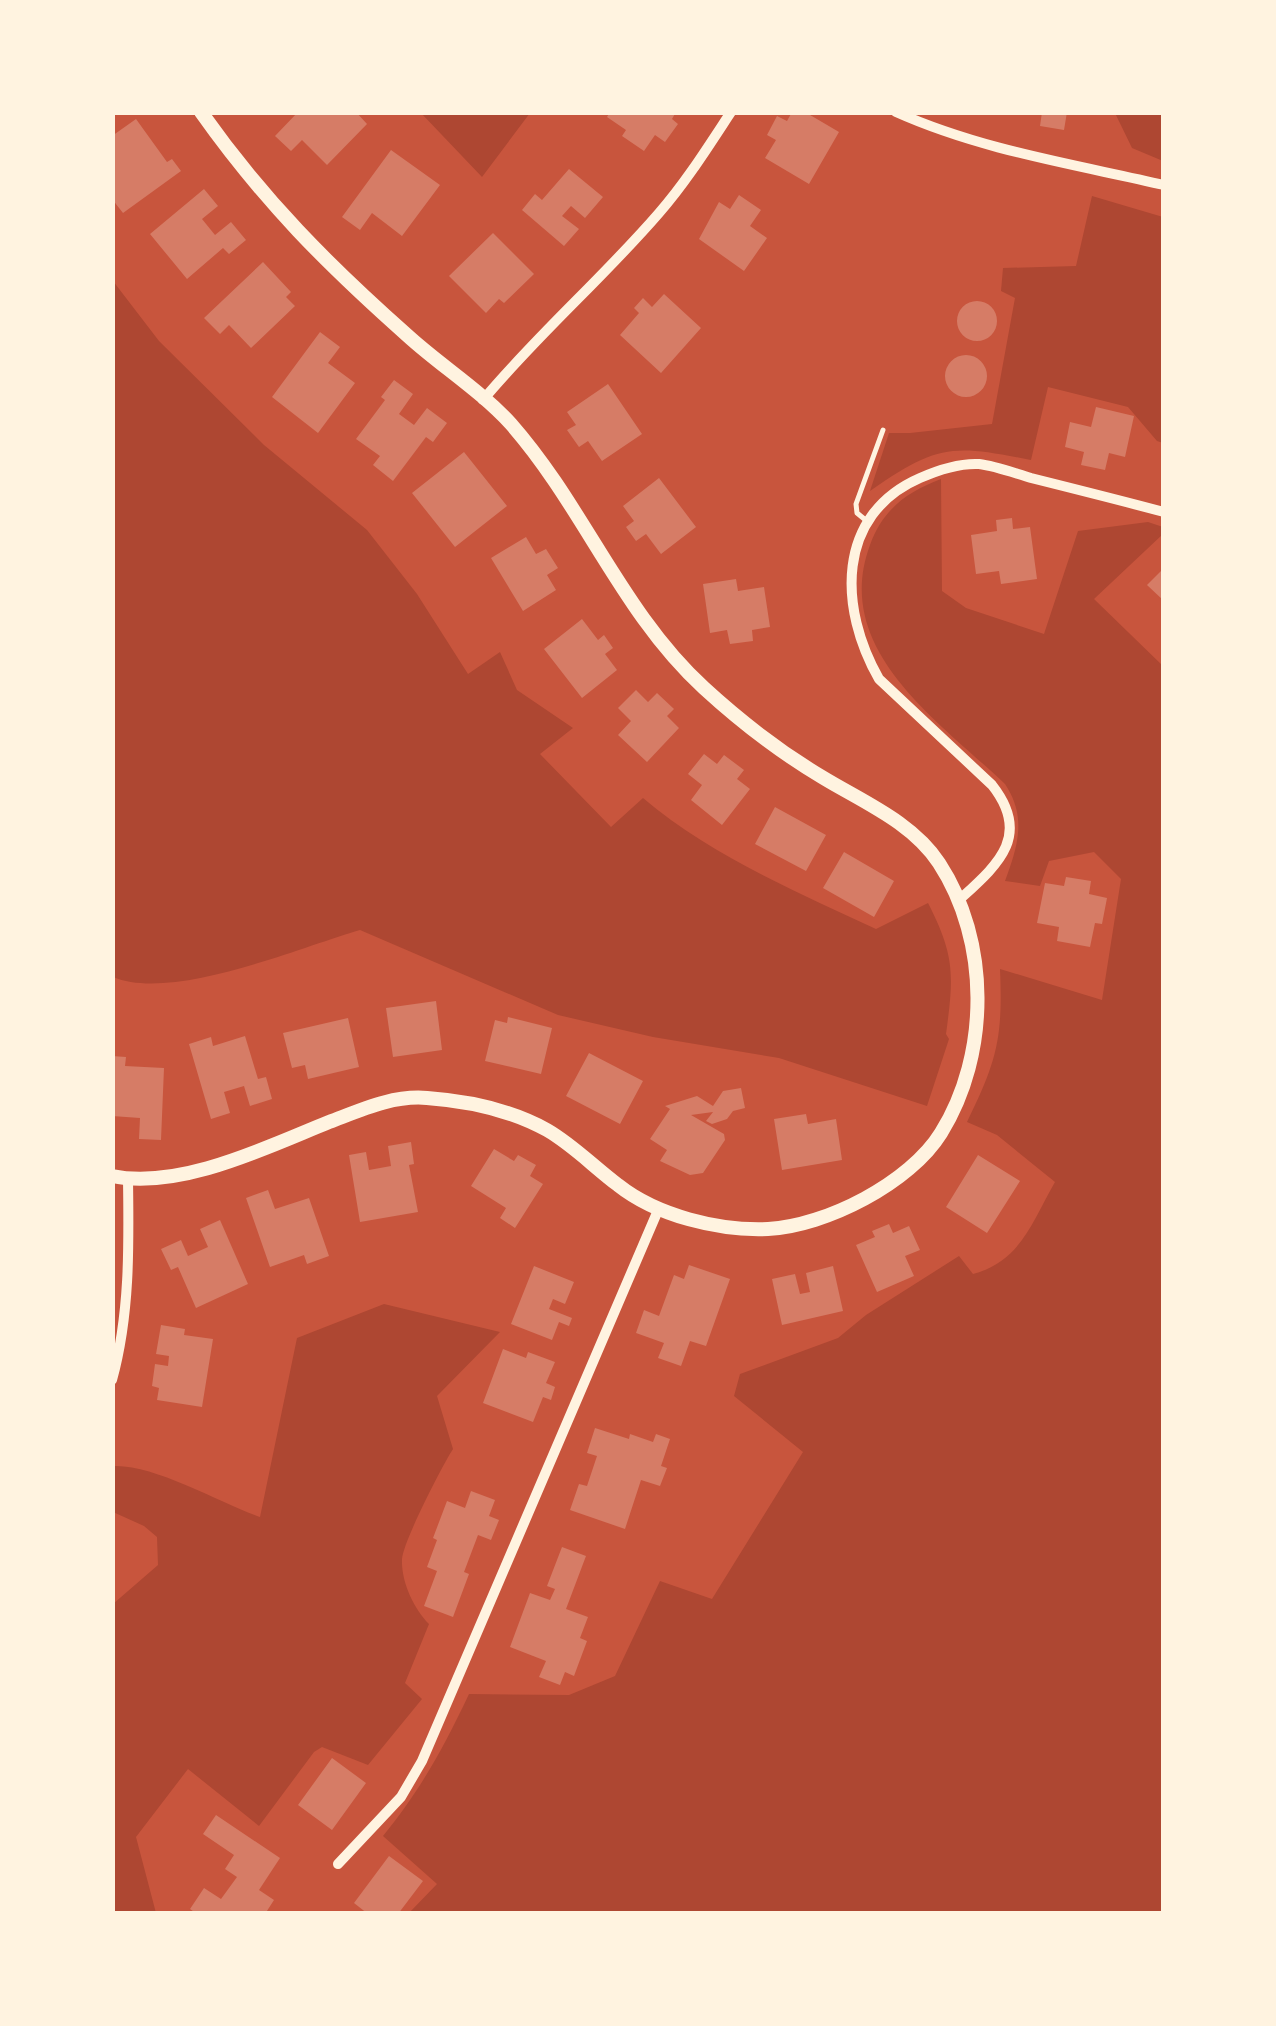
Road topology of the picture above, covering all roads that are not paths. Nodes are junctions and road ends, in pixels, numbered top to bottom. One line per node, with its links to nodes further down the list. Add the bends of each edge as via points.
1 (200, 112): 5 (street, via 305,242)
2 (731, 112): 5 (street, via 657,215)
3 (896, 112): 4 (street, via 992,147)
4 (1164, 185)
5 (483, 400): 9 (street, via 555,480 661,644 741,720 914,835 939,863)
6 (883, 430): 8 (lane, via 856,504)
7 (1164, 512): 8 (street, via 979,464 935,471 896,488)
8 (868, 522): 9 (street, via 851,572 850,602 867,658 879,679 992,785 1011,822 999,864)
9 (958, 901): 11 (street, via 979,992 977,1024 958,1097 922,1158 852,1206 775,1228 709,1223)
10 (120, 1178): 11 (street, via 196,1170 379,1102 424,1097 522,1118); 12 (street, via 125,1307)
11 (659, 1208): 13 (street, via 422,1760 401,1797)
12 (112, 1380)
13 (338, 1864)

